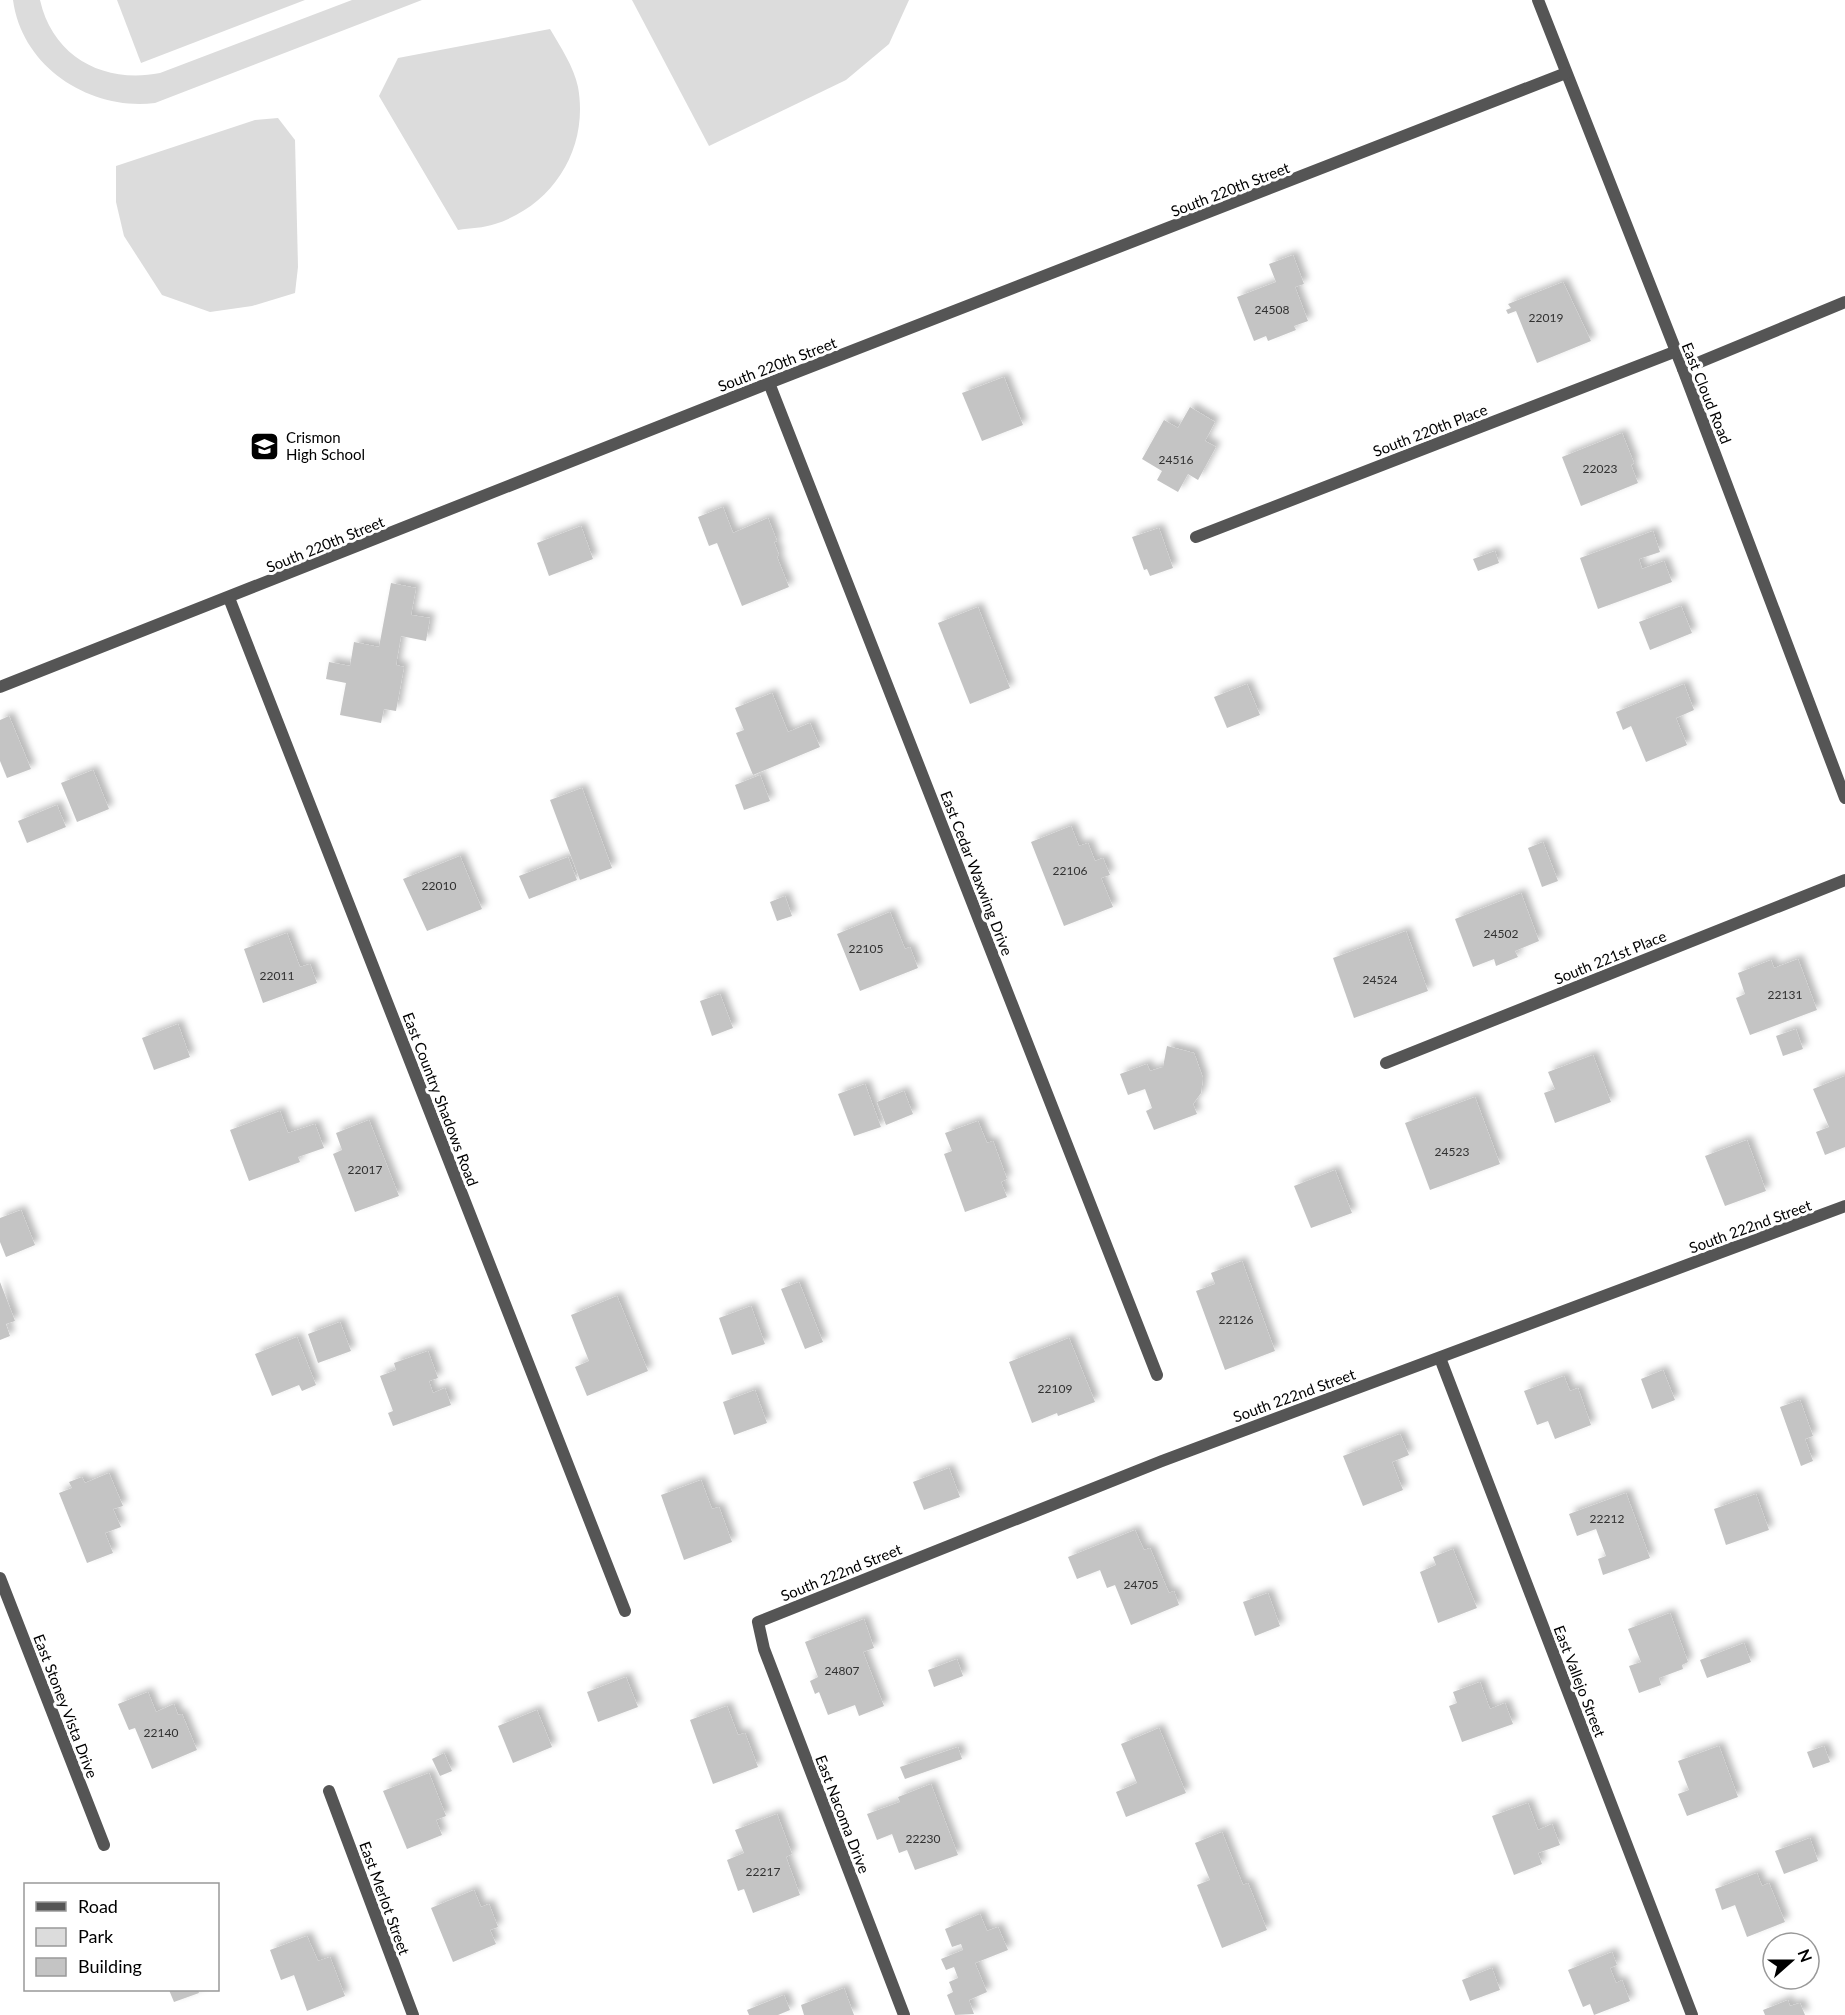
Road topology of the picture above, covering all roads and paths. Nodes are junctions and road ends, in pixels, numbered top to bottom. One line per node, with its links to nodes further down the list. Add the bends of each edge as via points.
1 (1538, 0): 2 (street, East Cloud Road)
2 (1566, 73): 4 (street, East Cloud Road); 6 (street, South 220th Street)
3 (1845, 302): 5 (street)
4 (1674, 352): 5 (street, East Cloud Road); 7 (street, South 220th Place)
5 (1683, 369): 10 (street, East Cloud Road)
6 (769, 383): 8 (street, South 220th Street); 15 (street, East Cedar Waxwing Drive)
7 (1196, 537)
8 (229, 598): 9 (street, South 220th Street); 17 (street, East Country Shadows Road)
9 (0, 687)
10 (1845, 798)
11 (1845, 880): 12 (street, South 221st Place)
12 (1386, 1063)
13 (1845, 1206): 14 (street, South 222nd Street)
14 (1440, 1358): 18 (street, South 222nd Street, via 1162,1461); 23 (street, East Vallejo Street)
15 (1157, 1375)
16 (0, 1578): 20 (street, East Stoney Vista Drive)
17 (625, 1611)
18 (758, 1622): 22 (street, East Nacoma Drive, via 764,1649)
19 (329, 1791): 21 (street, East Merlot Street)
20 (104, 1845)
21 (412, 2015)
22 (904, 2015)
23 (1692, 2015)

